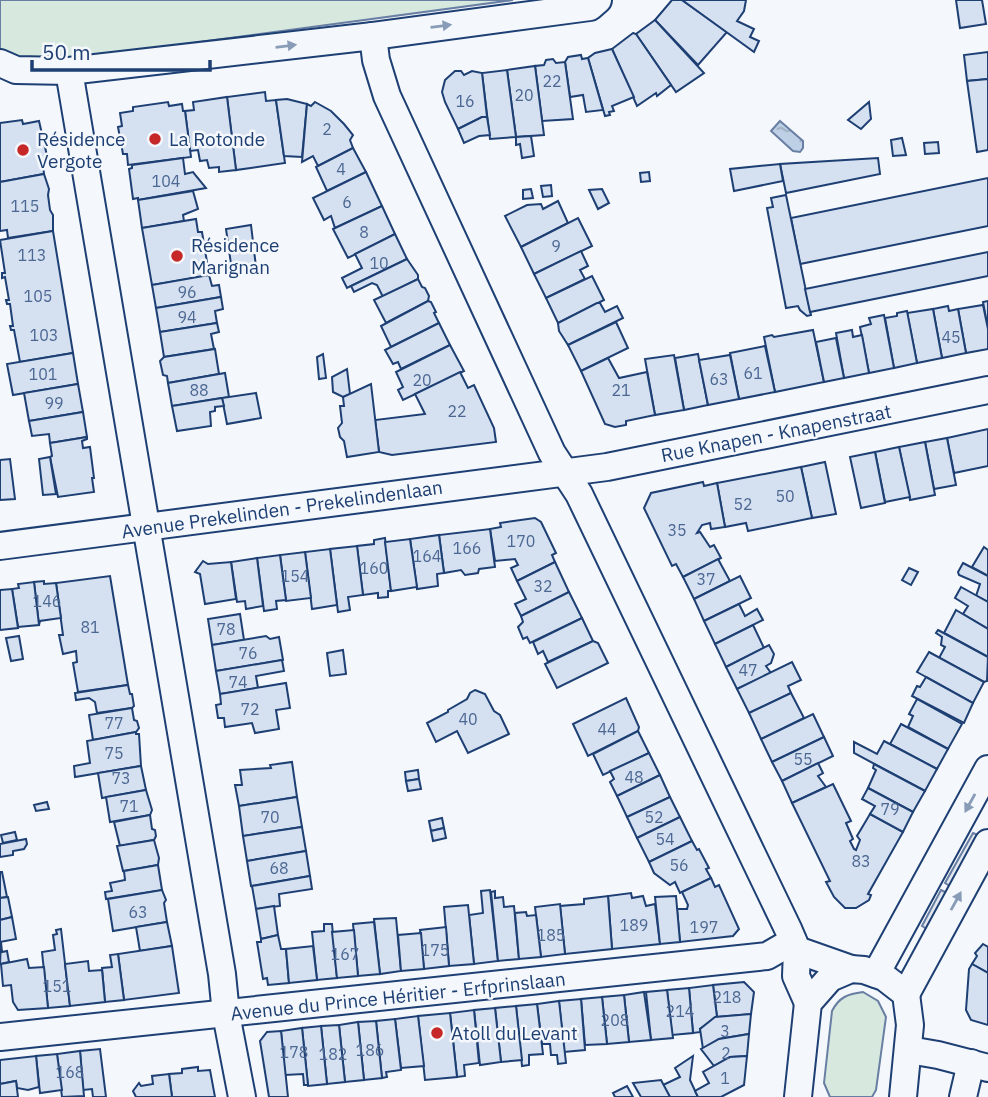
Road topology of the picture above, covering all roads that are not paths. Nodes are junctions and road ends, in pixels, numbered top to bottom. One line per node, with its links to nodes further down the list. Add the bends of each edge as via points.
1 (598, 0): 2 (street, one-way to 1, via 590,7)
2 (373, 36): 4 (street, one-way to 2); 6 (street, via 387,96)
3 (0, 63): 4 (street, via 16,70)
4 (69, 71): 7 (street)
5 (988, 390): 6 (street, Rue Knapen - Knapenstraat)
6 (564, 472): 7 (street, Avenue Prekelinden - Prekelindenlaan); 11 (street, via 579,494)
7 (147, 527): 8 (street, Avenue Prekelinden - Prekelindenlaan); 15 (street)
8 (0, 546)
9 (988, 769): 12 (street, one-way to 12)
10 (988, 843): 13 (street, one-way to 10)
11 (795, 946): 12 (street); 14 (street, via 796,975); 15 (street, Avenue du Prince Héritier - Erfprinslaan, via 767,956)
12 (863, 971): 13 (street, via 895,984); 14 (street, via 830,978)
13 (906, 994): 17 (street)
14 (808, 1003): 20 (street)
15 (226, 1014): 16 (street, Avenue du Prince Héritier - Erfprinslaan); 19 (street)
16 (0, 1037)
17 (909, 1050): 18 (street); 21 (street)
18 (980, 1065): 22 (street)
19 (242, 1097)
20 (798, 1097)
21 (903, 1097)
22 (963, 1097)

